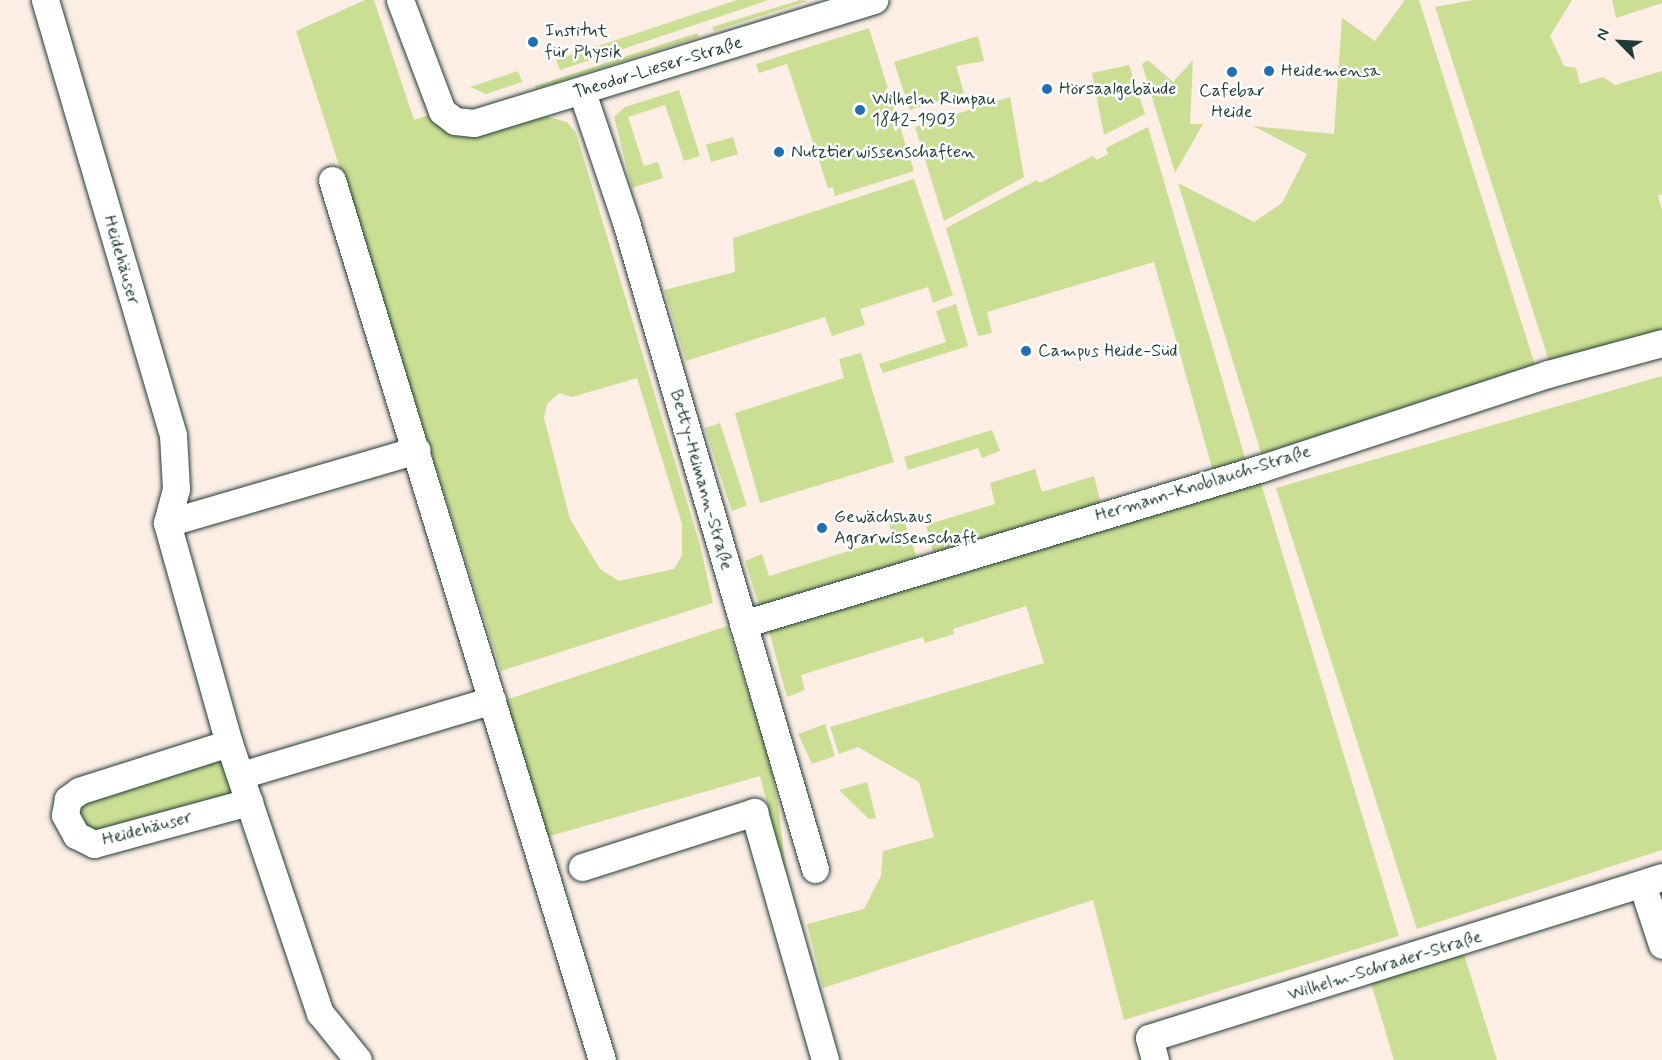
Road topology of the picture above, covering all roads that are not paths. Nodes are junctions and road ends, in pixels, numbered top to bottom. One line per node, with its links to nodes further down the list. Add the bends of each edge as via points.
1 (45, 0): 8 (street, Heidehäuser, via 173,435 176,489)
2 (400, 0): 4 (street, Theodor-Lieser-Straße, via 442,111 455,121 474,123)
3 (875, 0): 4 (street, Theodor-Lieser-Straße)
4 (582, 92): 9 (street, Betty-Heimann-Straße, via 626,222)
5 (332, 180): 7 (street)
6 (1662, 343): 9 (street, Hermann-Knoblauch-Straße, via 1548,374 1262,468)
7 (417, 450): 8 (street); 10 (street)
8 (167, 523): 11 (street)
9 (743, 624): 15 (street, Betty-Heimann-Straße)
10 (492, 700): 12 (street); 20 (street)
11 (229, 743): 12 (street); 13 (street, Heidehäuser, via 79,791 68,799 65,815 76,836 94,844)
12 (241, 775): 13 (street)
13 (249, 802): 19 (street, via 320,1013)
14 (582, 867): 21 (street, via 754,812)
15 (814, 869)
16 (1652, 881): 17 (street, Wilhelm-Schrader-Straße); 18 (street, Wilhelm-Schrader-Straße, via 1149,1038)
17 (1662, 945)
18 (1148, 1058)
19 (358, 1060)
20 (602, 1060)
21 (825, 1060)

